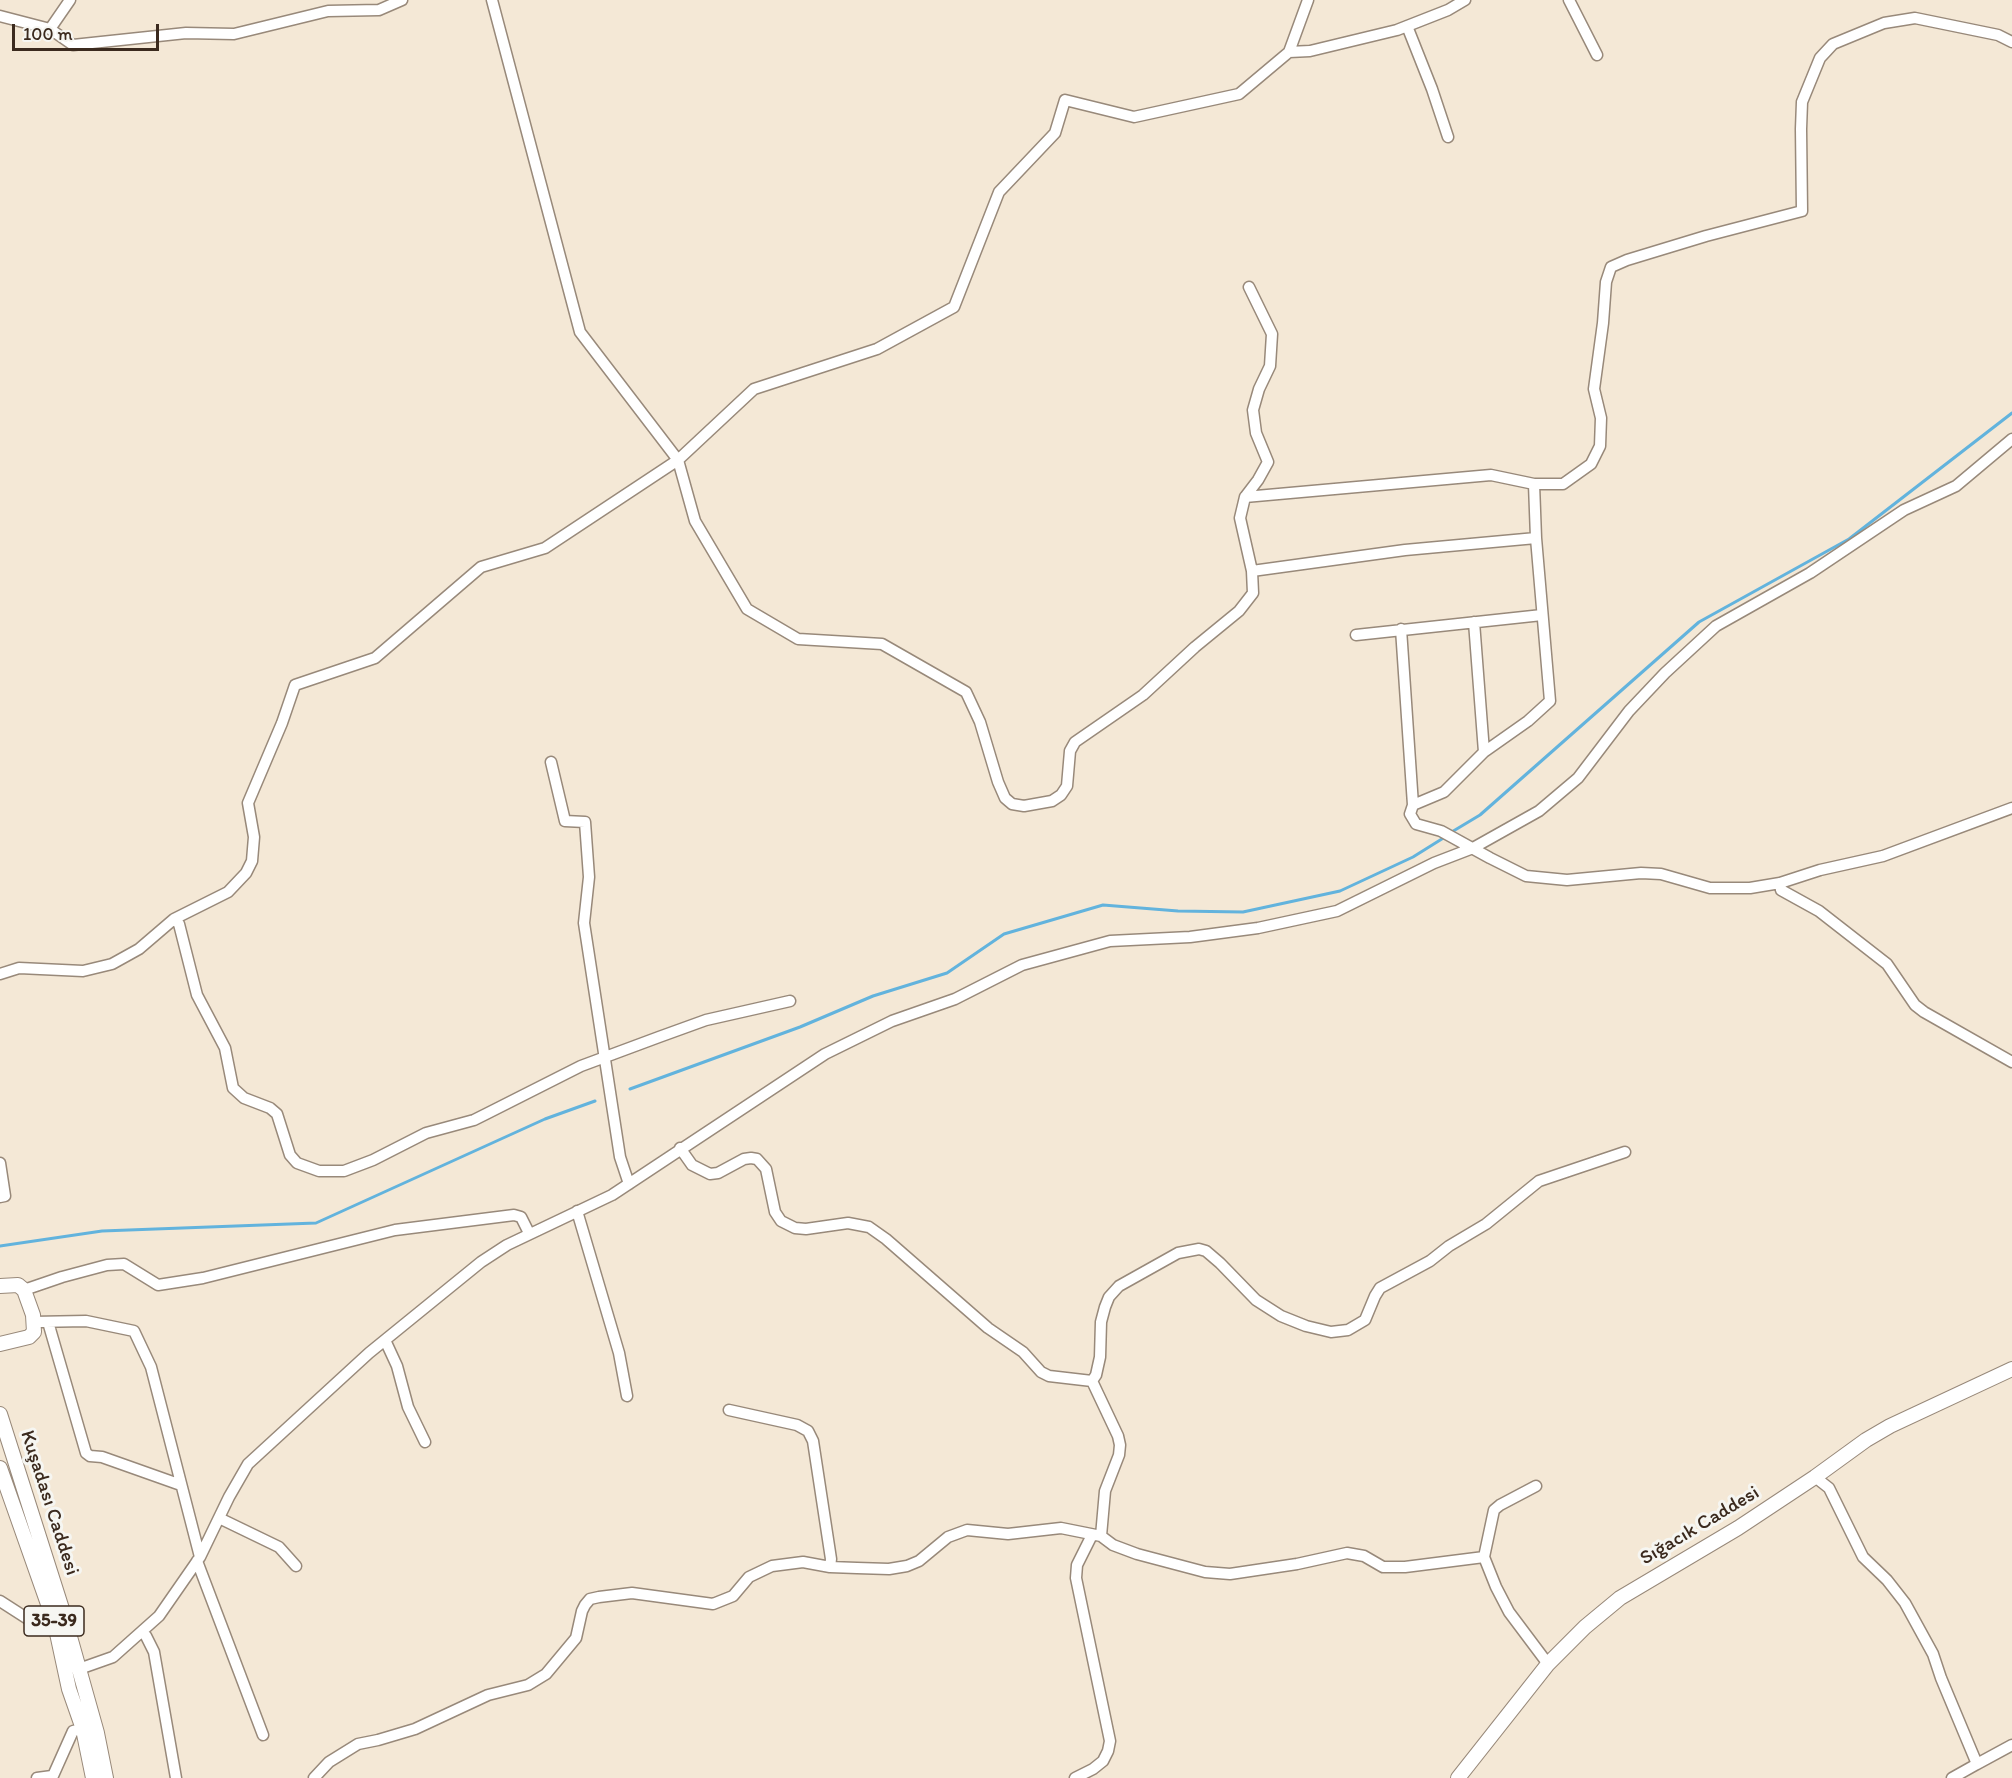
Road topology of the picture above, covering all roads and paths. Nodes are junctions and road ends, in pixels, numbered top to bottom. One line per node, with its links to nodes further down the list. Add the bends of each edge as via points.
1 (70, 0): 9 (street)
2 (402, 0): 9 (street, via 379,10 328,11 234,34 186,33 73,45)
3 (492, 0): 16 (street, via 580,332)
4 (1308, 0): 11 (street)
5 (1465, 0): 8 (street)
6 (1569, 0): 12 (street)
7 (0, 16): 9 (street)
8 (1407, 26): 11 (street, via 1310,51); 13 (street)
9 (50, 29)
10 (2012, 42): 17 (street, via 1915,18 1884,22 1833,44 1820,58 1802,102 1802,211 1706,236 1611,267 1594,389 1601,418 1600,446 1591,464 1563,484)
11 (1289, 52): 16 (street, via 1239,94 1134,117 1065,100 1055,133 999,192 954,307 877,350 754,389)
12 (1597, 55)
13 (1448, 137)
14 (1249, 287): 18 (street, via 1272,334 1270,366 1253,410 1256,433 1268,462)
15 (2012, 438): 29 (street, via 1956,486 1904,510 1810,573 1716,626 1629,711 1578,778 1539,811)
16 (678, 460): 20 (street, via 695,521 747,609 798,639 882,644 966,692 980,722 998,782 1012,804 1038,804 1061,795 1067,786 1070,751 1075,742 1143,695 1239,611 1253,593); 31 (street, via 545,548 482,567 375,658 295,685 248,803 254,837 252,861 246,873 228,892)
17 (1534, 484): 18 (street, via 1491,475); 19 (street)
18 (1245, 498): 20 (street, via 1240,518)
19 (1536, 538): 20 (street, via 1405,550); 21 (street)
20 (1252, 571)
21 (1542, 615): 22 (street); 25 (street, via 1550,701)
22 (1474, 622): 23 (street); 25 (street)
23 (1401, 629): 24 (street); 27 (street)
24 (1356, 635)
25 (1484, 752): 27 (street, via 1444,792)
26 (551, 762): 34 (street, via 565,821 585,822 589,877 584,923)
27 (1413, 805): 29 (street, via 1410,814 1416,824 1441,831)
28 (2012, 808): 30 (street, via 1882,856)
29 (1473, 848): 30 (street, via 1526,876 1540,878 1567,880 1641,873 1662,874 1710,888); 36 (street, via 1337,911 1190,937 1110,941 1022,965 955,999 892,1021 825,1054)
30 (1780, 883): 35 (street, via 1781,890 1820,911 1887,963 1924,1012)
31 (174, 919): 32 (street, via 139,949 112,964 83,971 19,968); 34 (street, via 179,924 197,995 225,1048 233,1088 243,1098 277,1114 290,1155 307,1168 344,1171 426,1133 474,1119 581,1066)
32 (0, 974)
33 (790, 1001): 34 (street, via 706,1020)
34 (604, 1059): 39 (street, via 620,1158)
35 (2012, 1062)
36 (680, 1148): 39 (street); 50 (street, via 693,1165 710,1173 718,1173 744,1159 757,1160 766,1169 775,1212 781,1221 806,1229 848,1223 869,1227 988,1328 1023,1352 1041,1372)
37 (1625, 1152): 50 (street, via 1539,1181 1486,1224 1380,1288 1365,1320 1348,1330 1331,1332 1281,1316 1256,1300 1206,1251 1178,1253 1119,1286 1110,1297 1101,1322 1100,1357)
38 (0, 1163): 40 (street, via 5,1196)
39 (629, 1184): 41 (street)
40 (0, 1197)
41 (577, 1211): 42 (street); 51 (street, via 619,1353)
42 (529, 1233): 44 (street, via 521,1217 514,1215 395,1230 203,1278 158,1285 124,1264 107,1265); 47 (street, via 481,1262)
43 (0, 1286): 44 (main road, via 18,1285)
44 (24, 1290): 45 (main road)
45 (33, 1322): 46 (street); 48 (main road, via 29,1337)
46 (48, 1322): 57 (street, via 86,1453); 57 (street, via 86,1321 134,1331 151,1367)
47 (385, 1340): 54 (street, via 408,1407); 59 (street, via 248,1464)
48 (0, 1344)
49 (2012, 1369): 56 (main road, Sığacık Caddesi, via 1890,1426)
50 (1092, 1381): 60 (street, via 1120,1445 1105,1491)
51 (627, 1396)
52 (729, 1410): 64 (street, via 808,1431 813,1441)
53 (0, 1414): 69 (main road, Kuşadası Caddesi / 35-39)
54 (426, 1442)
55 (0, 1468): 66 (main road, Kuşadası Caddesi / 35-39)
56 (1815, 1477): 68 (main road, Sığacık Caddesi, via 1620,1598); 73 (street, via 1829,1488 1863,1557 1905,1603 1924,1636)
57 (181, 1485): 62 (street)
58 (1536, 1486): 61 (street, via 1494,1510)
59 (219, 1518): 62 (street); 63 (street, via 279,1546)
60 (1097, 1536): 61 (street, via 1137,1554 1205,1572 1230,1574 1347,1553 1364,1556 1383,1567); 64 (street, via 1061,1528 1008,1534 967,1530 948,1537 907,1566); 80 (street, via 1077,1565 1076,1578 1110,1741 1103,1761)
61 (1484, 1557): 68 (street, via 1509,1612)
62 (199, 1559): 67 (street, via 159,1616); 71 (street)
63 (296, 1566)
64 (830, 1567): 79 (street, via 803,1562 772,1566 749,1577 733,1596 713,1604 632,1593 590,1599 582,1611 576,1638 546,1674 528,1684 488,1695 415,1729 358,1744 329,1762)
65 (0, 1601): 66 (street, via 42,1628)
66 (55, 1624): 70 (main road, Kuşadası Caddesi / 35-39, via 69,1689)
67 (142, 1632): 69 (street, via 112,1658); 78 (street, via 154,1652)
68 (1548, 1665): 81 (main road, Sığacık Caddesi)
69 (79, 1669): 77 (main road, Kuşadası Caddesi / 35-39)
70 (83, 1729): 74 (street, via 73,1731); 76 (main road, Kuşadası Caddesi / 35-39)
71 (263, 1734)
72 (2012, 1745): 73 (street)
73 (1977, 1764): 82 (street)
74 (52, 1777): 75 (street)
75 (37, 1778)
76 (93, 1778)
77 (106, 1778)
78 (176, 1778)
79 (314, 1778)
80 (1075, 1778)
81 (1458, 1778)
82 (1952, 1778)

